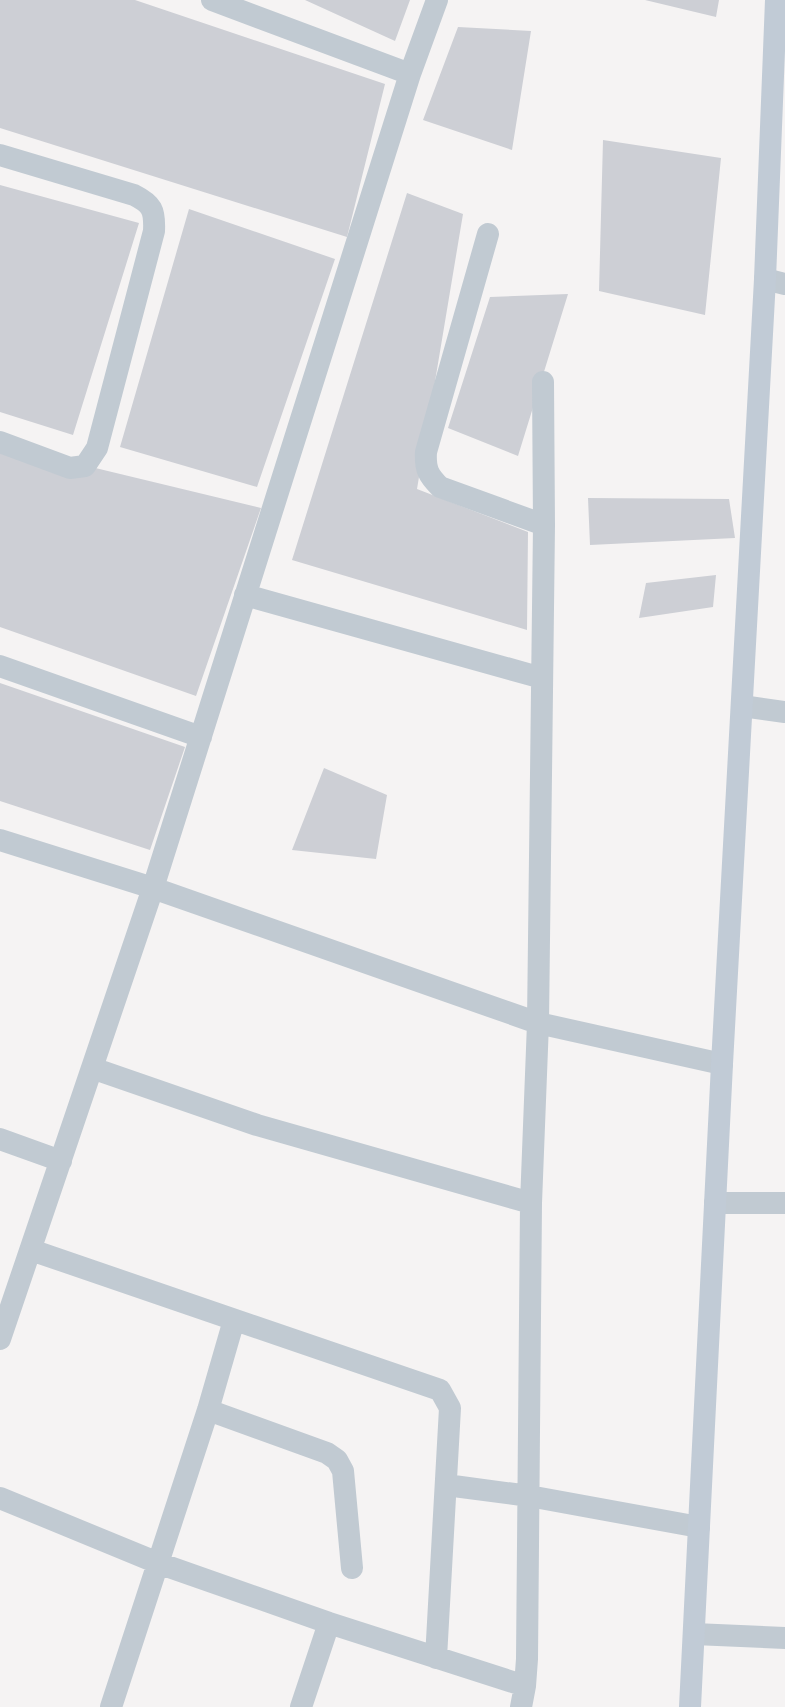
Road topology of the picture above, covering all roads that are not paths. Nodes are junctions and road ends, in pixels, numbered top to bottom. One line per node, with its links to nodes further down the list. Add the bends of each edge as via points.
1 (212, 0): 4 (street)
2 (438, 0): 5 (street)
3 (776, 0): 6 (main road)
4 (234, 3): 5 (street)
5 (410, 74): 13 (street)
6 (779, 76): 9 (main road)
7 (0, 155): 11 (street, via 134,195 148,202 155,216 154,231 97,448 85,466 70,468)
8 (488, 234): 12 (street, via 426,452 425,465 440,487)
9 (775, 282): 16 (main road)
10 (543, 382): 12 (street)
11 (0, 442)
12 (544, 525): 15 (street)
13 (246, 595): 15 (street); 18 (street)
14 (0, 666): 18 (street)
15 (542, 678): 21 (street)
16 (742, 706): 17 (street); 22 (main road)
17 (785, 712)
18 (201, 737): 20 (street)
19 (0, 840): 20 (street)
20 (153, 888): 21 (street); 23 (street)
21 (538, 1023): 22 (street); 26 (street)
22 (722, 1064): 27 (main road)
23 (92, 1068): 25 (street); 26 (street, via 257,1125)
24 (0, 1138): 25 (street)
25 (61, 1161): 29 (street)
26 (531, 1202): 34 (street)
27 (715, 1203): 28 (street); 36 (main road)
28 (785, 1203)
29 (31, 1250): 30 (street); 31 (street)
30 (234, 1320): 32 (street); 33 (street, via 440,1390 450,1408)
31 (0, 1339)
32 (208, 1410): 37 (street); 38 (street, via 327,1453 337,1460 343,1471)
33 (446, 1485): 34 (street); 42 (street)
34 (529, 1496): 36 (street); 43 (street)
35 (0, 1498): 37 (street)
36 (699, 1527): 40 (main road)
37 (158, 1563): 39 (street); 44 (street)
38 (352, 1568)
39 (330, 1623): 42 (street); 45 (street)
40 (694, 1634): 41 (street); 47 (main road)
41 (785, 1638)
42 (436, 1658): 43 (street)
43 (525, 1686): 46 (street)
44 (111, 1707)
45 (301, 1707)
46 (521, 1707)
47 (690, 1707)

